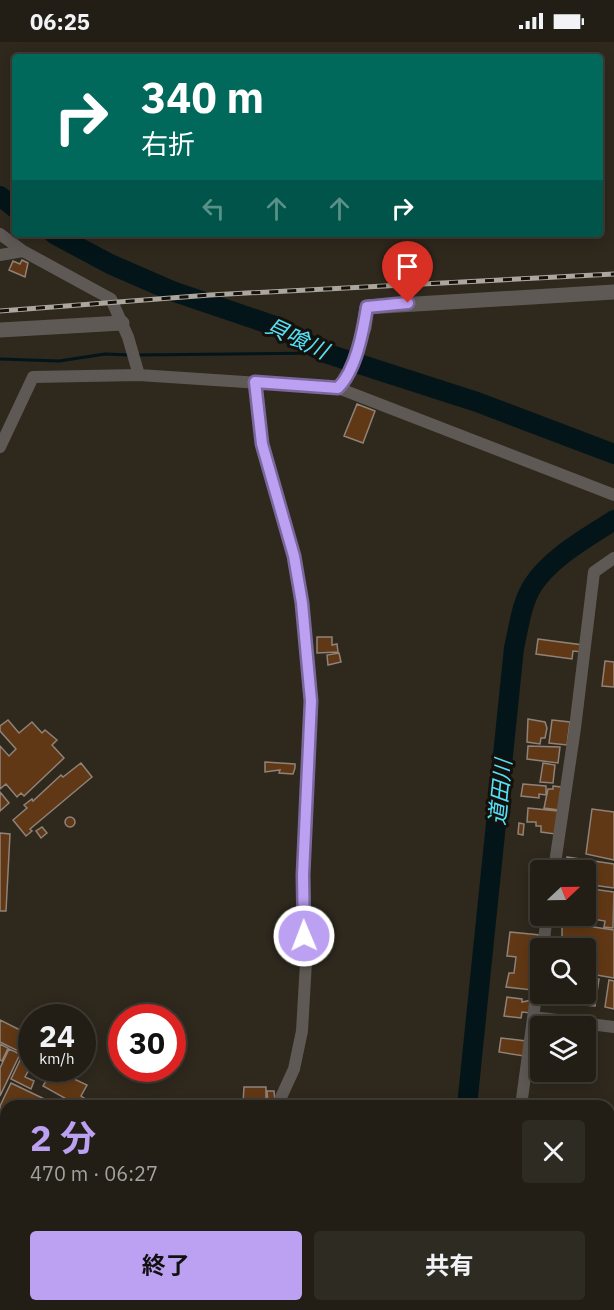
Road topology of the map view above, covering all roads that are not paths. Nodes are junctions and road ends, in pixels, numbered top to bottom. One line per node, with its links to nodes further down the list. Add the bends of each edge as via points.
1 (0, 234): 2 (street)
2 (23, 250): 3 (street); 7 (street, via 111,299)
3 (0, 255)
4 (614, 292): 5 (street, via 367,307)
5 (364, 328): 10 (street)
6 (0, 330): 7 (street)
7 (125, 330): 8 (street)
8 (138, 370): 9 (street); 11 (street, via 33,377)
9 (255, 382): 10 (street); 18 (street, via 262,444 294,556 311,701 303,875 306,963 302,1031 294,1069)
10 (342, 384): 12 (street)
11 (0, 447)
12 (612, 494)
13 (614, 558): 14 (street, via 594,572)
14 (555, 860)
15 (596, 1025): 16 (street)
16 (614, 1027)
17 (530, 1039): 19 (street)
18 (280, 1100)
19 (522, 1100)

